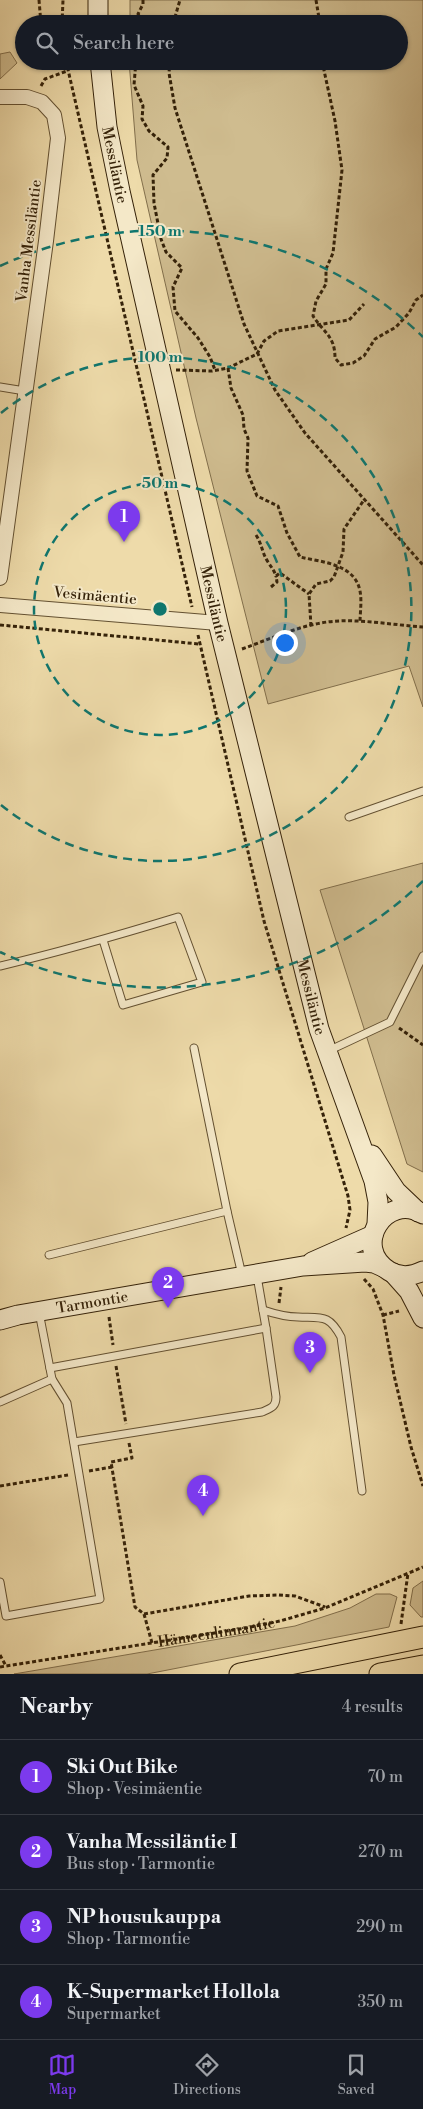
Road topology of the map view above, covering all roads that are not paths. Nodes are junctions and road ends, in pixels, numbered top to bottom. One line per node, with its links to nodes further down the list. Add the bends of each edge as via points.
1 (98, 0): 2 (street)
2 (98, 15)
3 (101, 70): 9 (street, Messiläntie, via 109,136)
4 (0, 97): 6 (street, Vanha Messiläntie, via 42,102 54,115 58,138)
5 (0, 387): 6 (lane)
6 (25, 391): 7 (street, Vanha Messiläntie)
7 (0, 578)
8 (0, 605): 9 (street, Vesimäentie)
9 (218, 623): 16 (street, Messiläntie)
10 (423, 791): 11 (lane)
11 (349, 817)
12 (103, 940): 12 (lane, via 178,917 202,982 122,1005); 14 (lane)
13 (423, 956): 16 (lane, via 390,1022)
14 (0, 966)
15 (194, 1048): 18 (lane)
16 (327, 1051): 17 (street, Messiläntie)
17 (360, 1138): 19 (street, Messiläntie, via 396,1191); 20 (street, Messiläntie, via 376,1190 379,1211)
18 (227, 1211): 21 (lane); 25 (lane)
19 (421, 1213): 20 (street, Tarmontie, via 396,1210 385,1216)
20 (375, 1230): 22 (street, Tarmontie); 23 (street, Messiläntie, via 373,1251)
21 (49, 1254)
22 (302, 1266): 23 (street, Tarmontie, via 366,1262); 25 (street, Tarmontie)
23 (388, 1270): 24 (street, Tarmontie, via 412,1275); 28 (street, via 409,1291)
24 (423, 1271)
25 (250, 1274): 26 (lane); 27 (street, Tarmontie)
26 (263, 1310): 30 (lane); 35 (lane, via 278,1316 318,1316 335,1325 341,1338)
27 (39, 1311): 29 (street, Tarmontie); 31 (lane)
28 (423, 1318)
29 (0, 1320)
30 (266, 1328): 31 (lane); 34 (lane, via 276,1396 276,1404 272,1408)
31 (50, 1368): 32 (lane)
32 (52, 1378): 33 (lane); 34 (lane, via 67,1403)
33 (0, 1402)
34 (74, 1442): 36 (lane, via 100,1599 6,1616)
35 (362, 1491)
36 (0, 1582)
37 (423, 1637): 39 (main road)
38 (423, 1666): 40 (main road)
39 (240, 1674)
40 (380, 1674)

